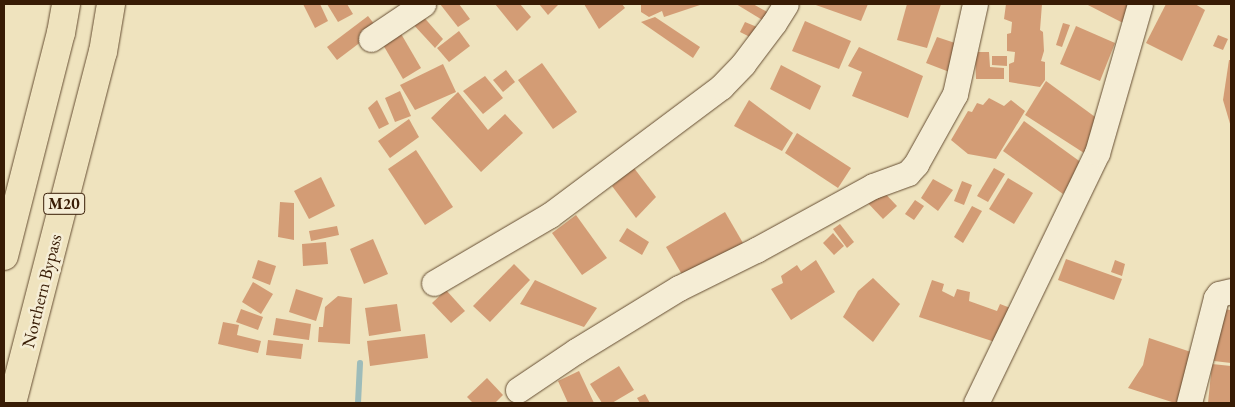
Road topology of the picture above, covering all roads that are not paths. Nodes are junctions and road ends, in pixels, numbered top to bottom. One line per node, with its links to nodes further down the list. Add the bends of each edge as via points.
1 (66, 4): 8 (highway, M20)
2 (111, 4): 12 (highway, Northern Bypass / M20, via 103,52)
3 (423, 4): 7 (street)
4 (786, 4): 9 (street, via 743,64 721,87 550,215)
5 (975, 4): 11 (street, via 955,94 908,173 873,186 679,288)
6 (1140, 4): 13 (street, via 1097,152)
7 (371, 39)
8 (4, 256)
9 (434, 283)
10 (1231, 291): 14 (street, via 1216,298)
11 (518, 390)
12 (12, 403)
13 (976, 403)
14 (1189, 403)

